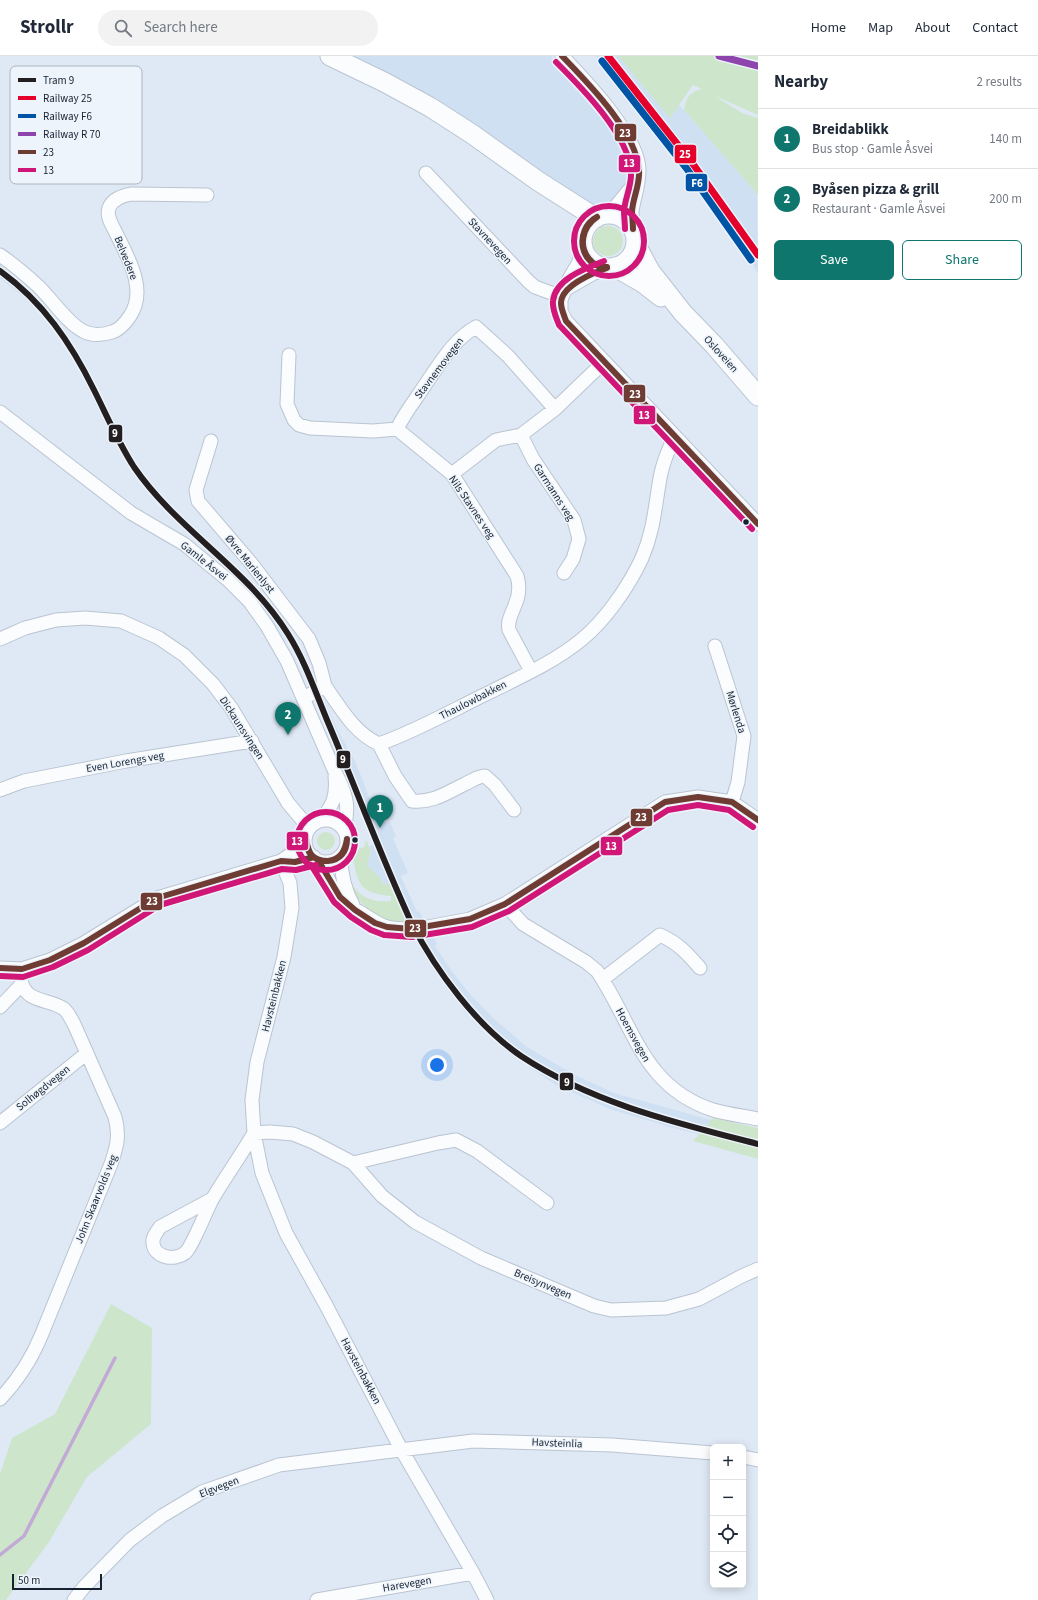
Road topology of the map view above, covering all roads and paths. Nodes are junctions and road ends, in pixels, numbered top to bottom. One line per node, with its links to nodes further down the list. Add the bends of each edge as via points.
1 (330, 56): 5 (highway, via 430,107)
2 (562, 56): 4 (street, Osloveien, via 593,90 629,140 638,161)
3 (426, 173): 12 (street, Stavnevegen, via 529,282 535,287)
4 (638, 179): 7 (street, via 616,206); 8 (street, Osloveien, via 632,212)
5 (538, 181): 7 (highway); 9 (highway, via 576,222)
6 (207, 194): 10 (street, Belvedere, via 131,194 112,203 108,209 110,221 134,274 137,295 133,312 128,319 108,334 90,334 76,327 38,286)
7 (600, 216): 8 (highway, via 613,215 622,218 628,223); 9 (highway, via 589,223 584,231)
8 (634, 237): 11 (highway, via 633,252 629,259); 13 (highway, Osloveien, via 650,271)
9 (582, 244): 11 (highway, via 586,256 592,262); 12 (street, via 579,262)
10 (0, 255)
11 (611, 268): 12 (street, via 592,274); 13 (highway, Osloveien, via 643,282)
12 (564, 293): 15 (street, via 561,311 566,321)
13 (683, 313): 16 (highway, Osloveien)
14 (289, 355): 19 (street, via 287,404 299,425 310,428 357,430)
15 (604, 362): 17 (street); 21 (street)
16 (758, 396)
17 (555, 409): 19 (street, Stavnemovegen, via 508,356 476,327 452,347 403,416); 20 (street)
18 (0, 412): 30 (street, Gamle Åsvei, via 131,513 184,544 228,580 250,602 267,626)
19 (397, 429): 23 (street, Nils Stavnes veg)
20 (521, 435): 23 (street, via 496,440); 25 (street, Garmanns veg, via 533,459 574,520 579,539 573,559)
21 (675, 436): 24 (street); 28 (street, Thaulowbakken, via 661,473 652,534 642,559 628,583 609,610 581,641)
22 (211, 441): 29 (street, Øvre Marienlyst, via 196,490 198,501 251,563 309,639)
23 (452, 474): 28 (street, Nils Stavnes veg, via 517,576 519,584 516,605 508,624)
24 (758, 524)
25 (564, 573)
26 (0, 640): 31 (street, Dickaunsvingen, via 25,628 56,620 85,618 120,621 159,638 184,655 213,684)
27 (716, 646): 35 (street, Mørlenda, via 744,736 738,782)
28 (531, 671): 32 (street, Thaulowbakken, via 409,732)
29 (325, 686): 30 (street); 32 (street, via 354,726 368,740)
30 (304, 698): 33 (street, Gamle Åsvei)
31 (252, 741): 34 (street, Even Lorengs veg, via 24,781); 40 (street, Dickaunsvingen)
32 (379, 744): 36 (street, via 395,776 412,801 431,800 475,778 486,776)
33 (335, 772): 37 (street, Gamle Åsvei, via 334,799 331,808); 39 (street, Gamle Åsvei, via 346,798)
34 (0, 790)
35 (732, 802): 38 (street); 44 (street, via 698,797 665,802)
36 (514, 810)
37 (321, 820): 39 (street, via 331,820); 40 (street, via 316,822)
38 (758, 820)
39 (344, 829): 41 (street, via 347,840)
40 (307, 834): 42 (street, via 308,851); 43 (street, via 291,854)
41 (341, 856): 42 (street, via 327,862); 45 (street, via 343,881)
42 (316, 859): 43 (street); 45 (street, via 340,897)
43 (281, 861): 50 (street, via 157,898 84,943 50,960); 57 (street, Havsteinbakken, via 290,883 292,908 284,957 257,1062 252,1100)
44 (505, 904): 46 (street, via 470,919); 51 (street, Hoemsvegen, via 524,924 586,962)
45 (356, 910): 47 (street, via 386,927)
46 (428, 927)
47 (409, 929)
48 (0, 968): 50 (street)
49 (700, 968): 51 (street, via 678,945 660,935)
50 (22, 969): 52 (street)
51 (603, 979): 55 (street, Hoemsvegen, via 651,1068 676,1092 714,1110)
52 (22, 984): 53 (street); 54 (street, John Skaarvolds veg, via 34,999 65,1010)
53 (0, 1007)
54 (87, 1053): 56 (street, Solhøgdvegen); 62 (street, John Skaarvolds veg, via 115,1117 117,1145 36,1348 26,1367)
55 (758, 1118)
56 (0, 1123)
57 (254, 1133): 58 (street, Breisynvegen, via 293,1134); 59 (street); 63 (street, Havsteinbakken, via 262,1173 286,1233)
58 (353, 1164): 60 (street, via 456,1140 477,1151); 61 (street, Breisynvegen, via 382,1196 415,1222 481,1258 594,1306 611,1310 666,1308 699,1299)
59 (212, 1199): 59 (street, via 160,1227 153,1243 155,1251 162,1256 173,1257 184,1253 191,1244)
60 (547, 1203)
61 (758, 1269)
62 (0, 1399)
63 (401, 1449): 64 (street, Havsteinlia, via 473,1441 612,1445); 67 (street, Havsteinbakken); 68 (street, Elgvegen, via 279,1465 202,1492 162,1516 130,1540)
64 (710, 1453)
65 (746, 1458): 66 (street)
66 (758, 1460)
67 (473, 1573): 69 (street, Harevegen); 70 (street, Havsteinbakken)
68 (74, 1600)
69 (317, 1600)
70 (487, 1600)

